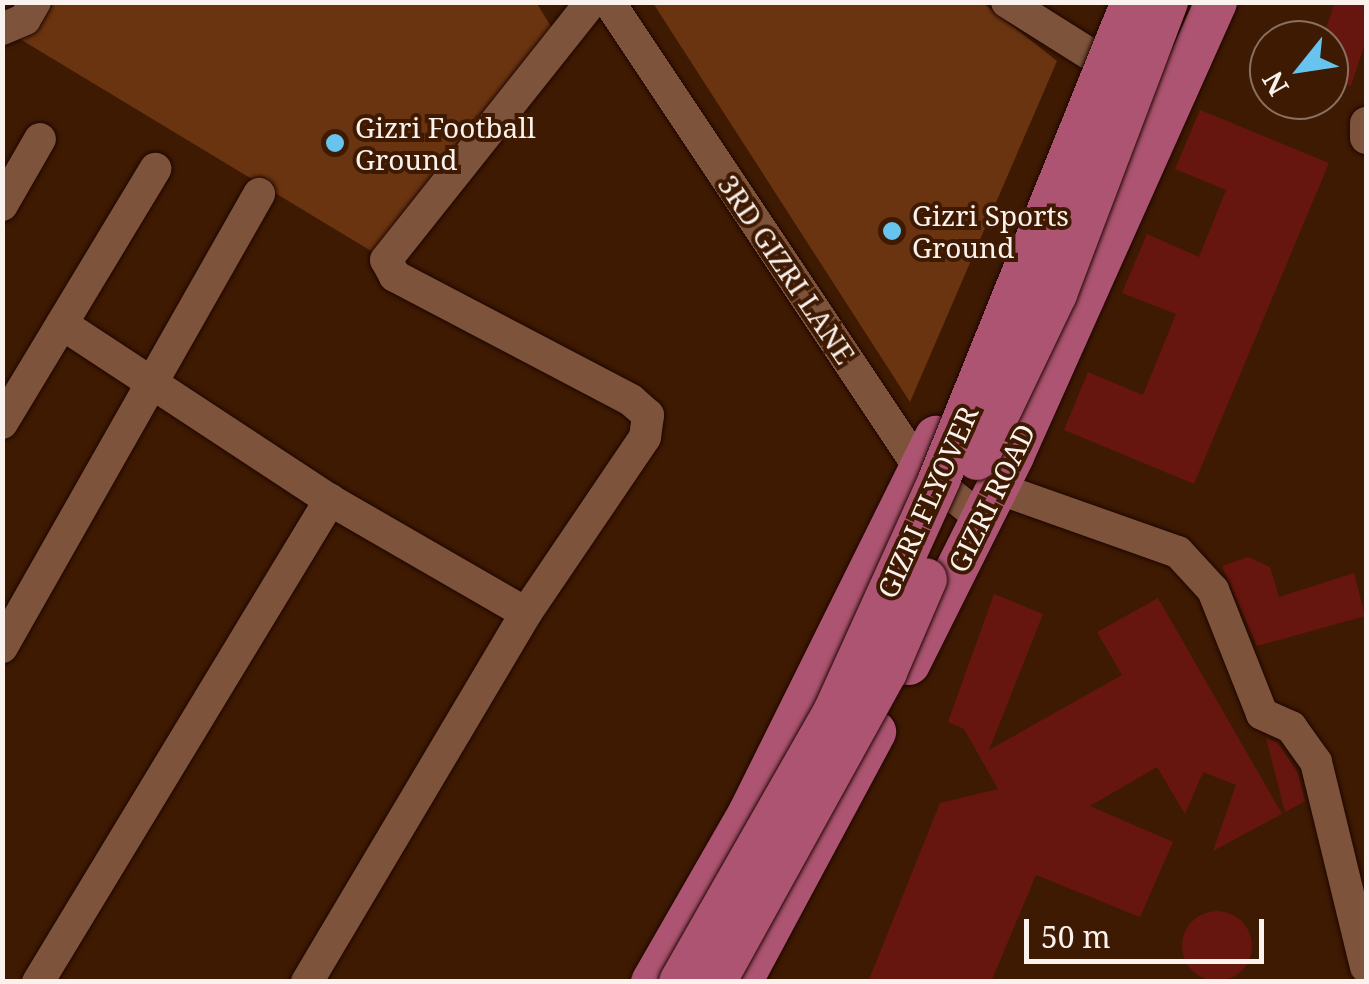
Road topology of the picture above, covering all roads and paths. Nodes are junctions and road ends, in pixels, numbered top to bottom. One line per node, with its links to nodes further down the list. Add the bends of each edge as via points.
1 (35, 2): 9 (street, via 26,19)
2 (591, 2): 23 (street, via 386,260 396,276 648,415 645,437)
3 (609, 2): 20 (street, 3RD GIZRI LANE)
4 (1007, 2): 10 (street)
5 (1110, 2): 10 (main road)
6 (1132, 2): 29 (main road, GIZRI FLYOVER, bridge, via 939,480 842,694)
7 (1167, 2): 30 (main road, GIZRI FLYOVER, bridge, via 1056,294 886,672)
8 (1216, 2): 22 (main road, GIZRI ROAD)
9 (2, 30)
10 (1091, 55): 20 (main road)
11 (1366, 123): 12 (street)
12 (1366, 138)
13 (40, 139): 16 (street)
14 (156, 169): 17 (street)
15 (259, 194): 18 (street)
16 (2, 205)
17 (62, 324): 18 (street); 19 (street)
18 (150, 386): 21 (street); 24 (street)
19 (2, 424)
20 (921, 470): 22 (street, 3RD GIZRI LANE); 28 (main road, via 749,814)
21 (330, 500): 23 (street); 26 (street)
22 (989, 504): 25 (street, 3RD GIZRI LANE, via 1178,552 1213,590 1262,714 1291,727 1316,762); 31 (main road, GIZRI ROAD)
23 (526, 613): 27 (street)
24 (2, 648)
25 (1366, 967)
26 (38, 982)
27 (307, 982)
28 (652, 982)
29 (680, 982)
30 (715, 982)
31 (741, 982)

